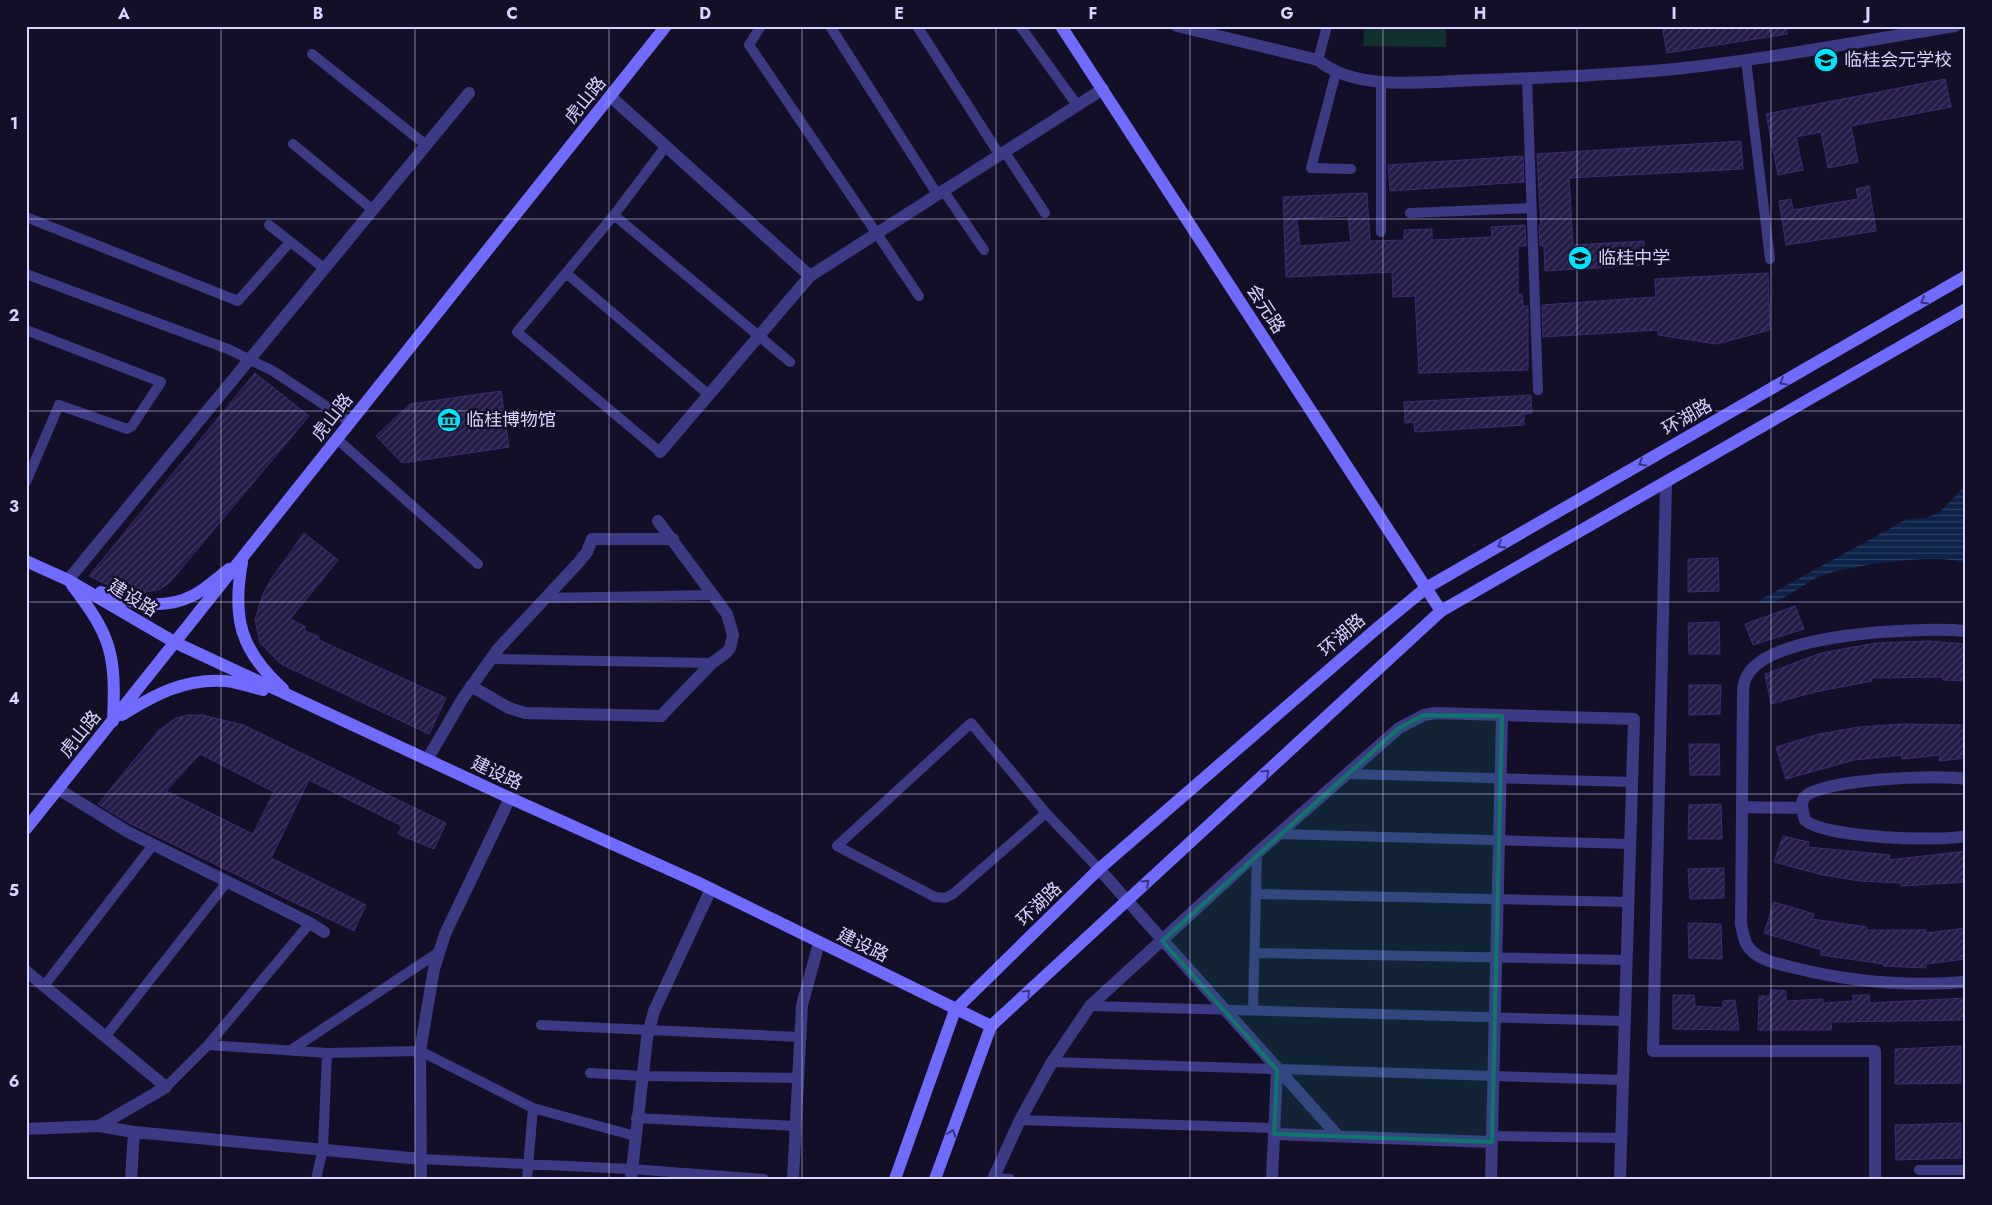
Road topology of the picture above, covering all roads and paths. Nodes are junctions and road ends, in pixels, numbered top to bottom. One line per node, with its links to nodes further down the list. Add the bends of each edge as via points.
1 (666, 26): 18 (street, 虎山路)
2 (761, 26): 34 (lane, via 749,45)
3 (830, 26): 25 (lane)
4 (917, 26): 23 (lane)
5 (1020, 26): 19 (lane)
6 (1061, 26): 16 (street, 会元路)
7 (1177, 26): 11 (street)
8 (1327, 26): 11 (lane)
9 (1955, 26): 12 (street)
10 (312, 54): 21 (lane)
11 (1318, 60): 13 (street)
12 (1746, 60): 14 (street, via 1674,69); 37 (lane)
13 (1336, 72): 15 (street); 24 (lane, via 1311,168)
14 (1527, 78): 15 (street); 26 (lane)
15 (1381, 82): 33 (lane)
16 (1103, 89): 19 (street); 62 (street, 会元路)
17 (469, 93): 21 (street)
18 (610, 96): 22 (street); 51 (street, 虎山路)
19 (1076, 105): 23 (street)
20 (293, 144): 27 (lane)
21 (426, 145): 27 (street)
22 (666, 146): 30 (lane); 41 (street)
23 (1002, 152): 25 (street); 28 (lane)
24 (1351, 169)
25 (940, 192): 34 (street); 36 (lane)
26 (1531, 208): 29 (lane); 49 (lane)
27 (373, 210): 38 (street)
28 (1045, 213)
29 (1410, 213)
30 (614, 216): 39 (lane); 46 (lane)
31 (26, 218): 35 (lane, via 238,302)
32 (269, 225): 35 (lane)
33 (1380, 232)
34 (878, 233): 41 (street); 43 (lane)
35 (290, 242): 38 (lane)
36 (984, 250)
37 (1770, 259)
38 (325, 269): 47 (street)
39 (566, 273): 50 (lane); 53 (lane, via 517,332)
40 (26, 274): 47 (lane)
41 (810, 276): 46 (street)
42 (1966, 276): 62 (street, 环湖路, one-way to 62)
43 (919, 296)
44 (1966, 309): 55 (street)
45 (26, 330): 54 (lane, via 161,382 127,429 59,405)
46 (759, 336): 48 (lane); 50 (street)
47 (251, 359): 51 (lane); 61 (street)
48 (790, 362)
49 (1538, 390)
50 (709, 394): 53 (street)
51 (350, 422): 52 (street, 虎山路)
52 (337, 439): 58 (street, 虎山路); 60 (lane)
53 (660, 452)
54 (26, 482)
55 (1666, 482): 65 (street); 163 (street, via 1653,1051 1875,1051)
56 (658, 521): 57 (street)
57 (673, 539): 63 (street); 64 (street, via 592,539 583,557)
58 (242, 559): 61 (street, via 194,595 161,606 128,602); 67 (street, 虎山路); 71 (street, via 237,587 238,613 245,639 261,669)
59 (26, 561): 61 (street, 建设路)
60 (478, 564)
61 (68, 580): 67 (street, 建设路); 73 (street, via 107,638 113,660)
62 (1426, 588): 65 (street, 会元路); 91 (street, 环湖路)
63 (714, 595): 64 (lane); 69 (street, via 727,614 733,635 730,648)
64 (544, 598): 68 (street)
65 (1441, 610): 96 (street, one-way to 65)
66 (1966, 631): 81 (street, via 1892,631 1826,639 1789,648 1756,665 1747,675 1743,687)
67 (176, 644): 71 (street, 建设路); 73 (street, 虎山路)
68 (491, 659): 69 (lane); 70 (street)
69 (712, 663): 70 (street, via 662,716 525,713 509,708)
70 (471, 686): 74 (street)
71 (292, 698): 73 (street, via 225,681 182,684 144,701); 74 (street, 建设路)
72 (1502, 716): 75 (street, via 1436,713 1424,716 1399,728); 77 (street); 78 (street, via 1634,719)
73 (114, 721): 79 (street, 虎山路)
74 (427, 760): 80 (street, 建设路)
75 (1347, 774): 77 (lane); 85 (street)
76 (1966, 779): 82 (street, via 1916,776 1867,780 1812,792 1804,798)
77 (1501, 780): 78 (lane); 87 (street)
78 (1632, 782): 88 (street)
79 (58, 789): 84 (street, 虎山路); 89 (street)
80 (510, 798): 93 (street, 建设路); 102 (street)
81 (1742, 807): 82 (street); 107 (street, via 1741,924 1751,951 1775,963 1842,979 1895,985)
82 (1802, 808): 86 (street, via 1805,820 1813,825 1868,836 1917,840)
83 (1046, 813): 83 (lane, via 945,898 934,897 837,846 970,723); 91 (lane)
84 (26, 829)
85 (1279, 834): 87 (lane); 90 (street)
86 (1966, 836)
87 (1499, 841): 88 (lane); 95 (street)
88 (1630, 844): 97 (street)
89 (153, 845): 92 (street); 108 (lane)
90 (1257, 853): 94 (lane); 100 (street)
91 (1100, 870): 96 (street); 110 (street, 环湖路)
92 (227, 882): 98 (street); 118 (lane)
93 (711, 889): 101 (street, 建设路); 117 (street, via 660,996)
94 (1257, 894): 95 (lane); 103 (lane)
95 (1498, 899): 97 (lane); 104 (street)
96 (1127, 901): 100 (street); 116 (street, one-way to 96)
97 (1628, 902): 105 (street)
98 (310, 923): 99 (street); 120 (lane)
99 (324, 932)
100 (1162, 941): 109 (street); 111 (street)
101 (819, 942): 110 (street, 建设路); 119 (street, via 802,1005)
102 (439, 952): 121 (lane); 122 (street)
103 (1255, 953): 104 (lane); 112 (lane)
104 (1496, 958): 105 (lane); 113 (street)
105 (1626, 960): 114 (street)
106 (26, 971): 108 (street)
107 (1966, 982)
108 (44, 986): 118 (street)
109 (1090, 1006): 111 (lane); 124 (street)
110 (955, 1010): 116 (street, 建设路); 157 (street, 环湖路)
111 (1223, 1010): 112 (lane); 125 (street)
112 (1253, 1010): 113 (lane)
113 (1495, 1017): 114 (lane); 128 (street)
114 (1624, 1021): 130 (street)
115 (541, 1025): 117 (lane)
116 (991, 1026): 158 (street, one-way to 116)
117 (648, 1031): 119 (lane); 127 (street)
118 (105, 1037): 131 (street)
119 (800, 1037): 129 (street)
120 (208, 1045): 121 (lane); 131 (lane)
121 (291, 1050): 123 (lane)
122 (420, 1051): 123 (lane); 132 (lane); 145 (street)
123 (327, 1053): 144 (lane)
124 (1052, 1062): 125 (lane); 134 (street)
125 (1277, 1070): 128 (lane); 138 (street); 141 (street)
126 (590, 1073): 127 (lane)
127 (642, 1076): 129 (lane); 133 (street)
128 (1494, 1076): 130 (lane); 143 (street)
129 (798, 1078): 136 (street)
130 (1623, 1080): 142 (street)
131 (166, 1087): 135 (street)
132 (533, 1108): 140 (lane); 146 (lane)
133 (636, 1118): 136 (lane); 140 (street)
134 (1020, 1120): 138 (lane); 150 (street)
135 (99, 1126): 137 (street); 139 (street)
136 (796, 1126): 156 (street)
137 (26, 1130)
138 (1274, 1131): 141 (street); 160 (street)
139 (134, 1132): 144 (street); 151 (street)
140 (634, 1136): 149 (street)
141 (1338, 1136): 143 (street)
142 (1621, 1138): 143 (lane); 162 (street)
143 (1492, 1140): 161 (street)
144 (323, 1148): 145 (street); 152 (lane)
145 (421, 1159): 146 (lane); 153 (street)
146 (528, 1164): 149 (lane); 154 (lane)
147 (1919, 1170): 148 (lane)
148 (1966, 1170)
149 (631, 1174): 155 (lane)
150 (993, 1178): 159 (lane)
151 (131, 1179)
152 (316, 1179)
153 (421, 1179)
154 (527, 1179)
155 (764, 1179)
156 (793, 1179)
157 (895, 1179)
158 (935, 1179)
159 (1010, 1179)
160 (1272, 1179)
161 (1491, 1179)
162 (1620, 1179)
163 (1875, 1179)

